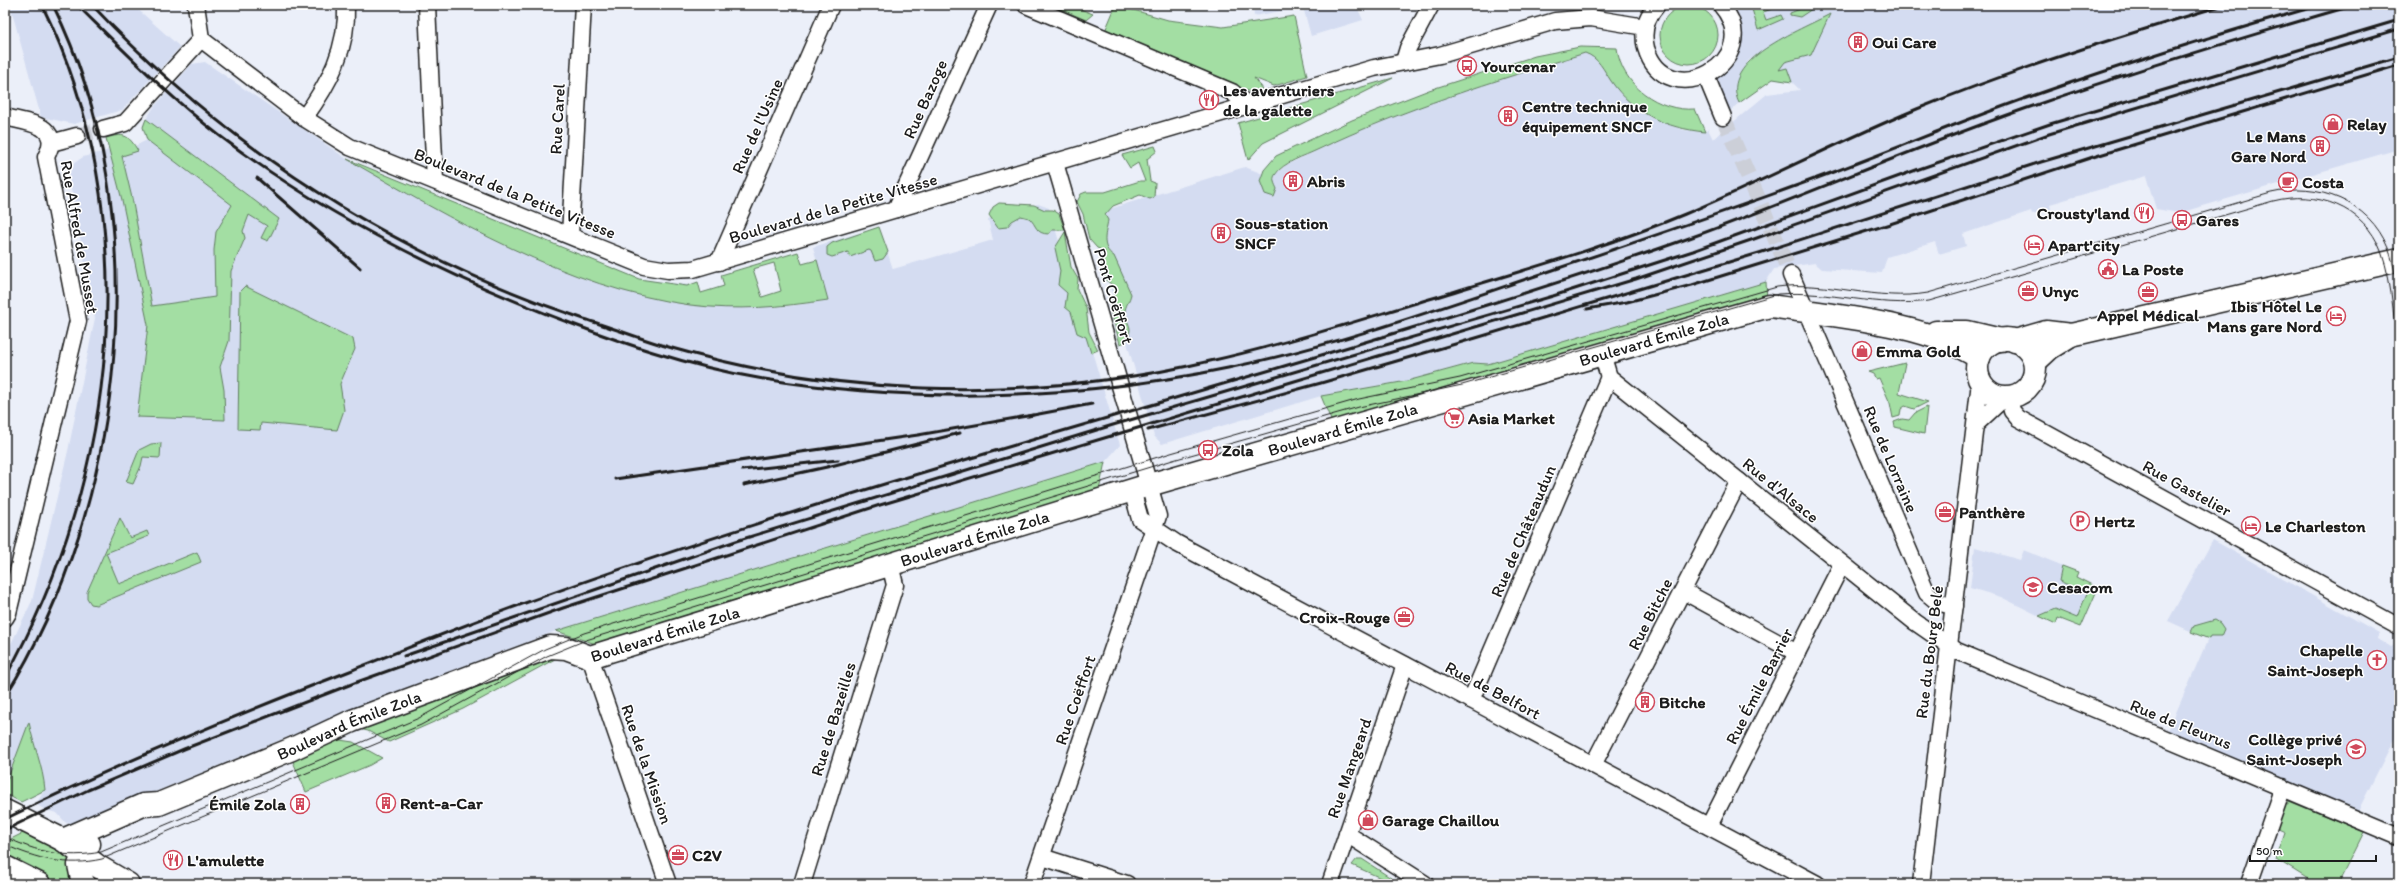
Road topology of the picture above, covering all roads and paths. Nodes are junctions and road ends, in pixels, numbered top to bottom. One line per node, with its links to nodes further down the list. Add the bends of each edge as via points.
1 (196, 5): 12 (street)
2 (346, 5): 18 (street, via 342,47 333,72)
3 (427, 5): 23 (street)
4 (582, 5): 25 (street, Rue Carel)
5 (831, 5): 27 (street, Rue de l'Usine)
6 (989, 5): 24 (street, Rue Bazoge)
7 (1026, 5): 15 (street, via 1232,92)
8 (1431, 5): 13 (street, via 1408,48)
9 (1656, 5): 11 (street)
10 (1721, 5): 14 (street, via 1731,22 1732,45 1724,61)
11 (1645, 27): 13 (street, Boulevard de la Petite Vitesse, via 1591,18 1555,21 1440,55); 14 (street, via 1648,52 1662,70 1684,79)
12 (201, 39): 18 (street, Boulevard de la Petite Vitesse); 19 (street, via 125,123)
13 (1404, 61): 15 (street, Boulevard de la Petite Vitesse)
14 (1706, 76): 17 (street)
15 (1248, 106): 22 (street, Boulevard de la Petite Vitesse)
16 (5, 117): 21 (street, via 44,129)
17 (1723, 117)
18 (304, 118): 23 (street, Boulevard de la Petite Vitesse, via 350,147)
19 (103, 129)
20 (78, 136): 21 (street)
21 (51, 143): 47 (street, Rue Alfred de Musset, via 46,158 78,321)
22 (1055, 162): 24 (street, Boulevard de la Petite Vitesse); 41 (street, Pont Coëffort, via 1136,440)
23 (435, 181): 25 (street, Boulevard de la Petite Vitesse)
24 (896, 209): 27 (street, Boulevard de la Petite Vitesse)
25 (570, 235): 27 (street, Boulevard de la Petite Vitesse, via 644,266 668,270 693,269)
26 (2399, 260): 31 (main road)
27 (719, 262)
28 (1791, 275): 29 (street, Rue de Lorraine)
29 (1807, 312): 30 (main road, Boulevard Émile Zola); 33 (main road, Boulevard Émile Zola, via 1770,306); 46 (street, Rue de Lorraine, via 1927,593 1939,603)
30 (1917, 332): 32 (main road, via 1967,332); 34 (main road, via 1963,347)
31 (2071, 335): 32 (main road, via 2046,332); 35 (main road, via 2050,348)
32 (2008, 340): 34 (main road, via 1987,346); 35 (main road, via 2028,349)
33 (1602, 354): 36 (street); 41 (main road, Boulevard Émile Zola)
34 (1979, 358): 37 (main road, via 1977,368)
35 (2035, 362): 38 (main road, via 2035,372 2030,386 2023,392)
36 (1609, 377): 40 (street, Rue d'Alsace); 53 (street, Rue de Châteaudun)
37 (1980, 382): 38 (main road, via 1990,393); 39 (street, Rue du Bourg Belé)
38 (2006, 398): 39 (street); 48 (street, Rue Gastelier, via 2018,418)
39 (1976, 424): 46 (street, Rue du Bourg Belé)
40 (1739, 481): 44 (street, Rue d'Alsace); 45 (street, Rue Bitche)
41 (1140, 487): 42 (street, Rue de Belfort, via 1140,519); 43 (main road, Boulevard Émile Zola)
42 (1153, 528): 52 (street, Rue de Belfort, via 1176,543); 63 (street, Rue Coëffort)
43 (890, 564): 51 (main road, Boulevard Émile Zola); 69 (street, Rue de Bazeilles, via 895,584)
44 (1842, 564): 49 (street, Rue d'Alsace); 50 (street, Rue Émile Barrier)
45 (1683, 591): 50 (street); 54 (street, Rue Bitche)
46 (1954, 606): 49 (street, Rue du Bourg Belé)
47 (5, 618)
48 (2399, 627)
49 (1949, 646): 55 (street, Rue de Fleurus); 75 (street, Rue du Bourg Belé)
50 (1797, 652): 58 (street, Rue Émile Barrier)
51 (590, 657): 56 (main road, Boulevard Émile Zola, via 566,648 550,647 352,721 292,749); 68 (street, Rue de la Mission)
52 (1405, 665): 53 (street, Rue de Belfort); 59 (street, Rue Mangeard)
53 (1471, 700): 54 (street, Rue de Belfort)
54 (1593, 765): 58 (street, Rue de Belfort)
55 (2283, 787): 60 (street, Rue de Fleurus); 76 (street)
56 (159, 804): 61 (main road, Boulevard Émile Zola, via 142,805); 62 (main road, Boulevard Émile Zola, via 147,815 94,839)
57 (5, 811): 61 (main road)
58 (1709, 826): 74 (street, Rue de Belfort)
59 (1347, 834): 72 (street, Rue Mangeard); 73 (street)
60 (2399, 837)
61 (63, 840): 62 (main road)
62 (83, 853): 66 (main road, via 79,865); 67 (main road, via 99,867)
63 (1042, 857): 70 (street, Rue Coëffort); 71 (street)
64 (7, 869): 65 (main road)
65 (39, 884)
66 (82, 884)
67 (128, 884)
68 (668, 884)
69 (802, 884)
70 (1032, 884)
71 (1127, 884)
72 (1330, 884)
73 (1425, 884)
74 (1817, 884)
75 (1921, 884)
76 (2249, 884)

